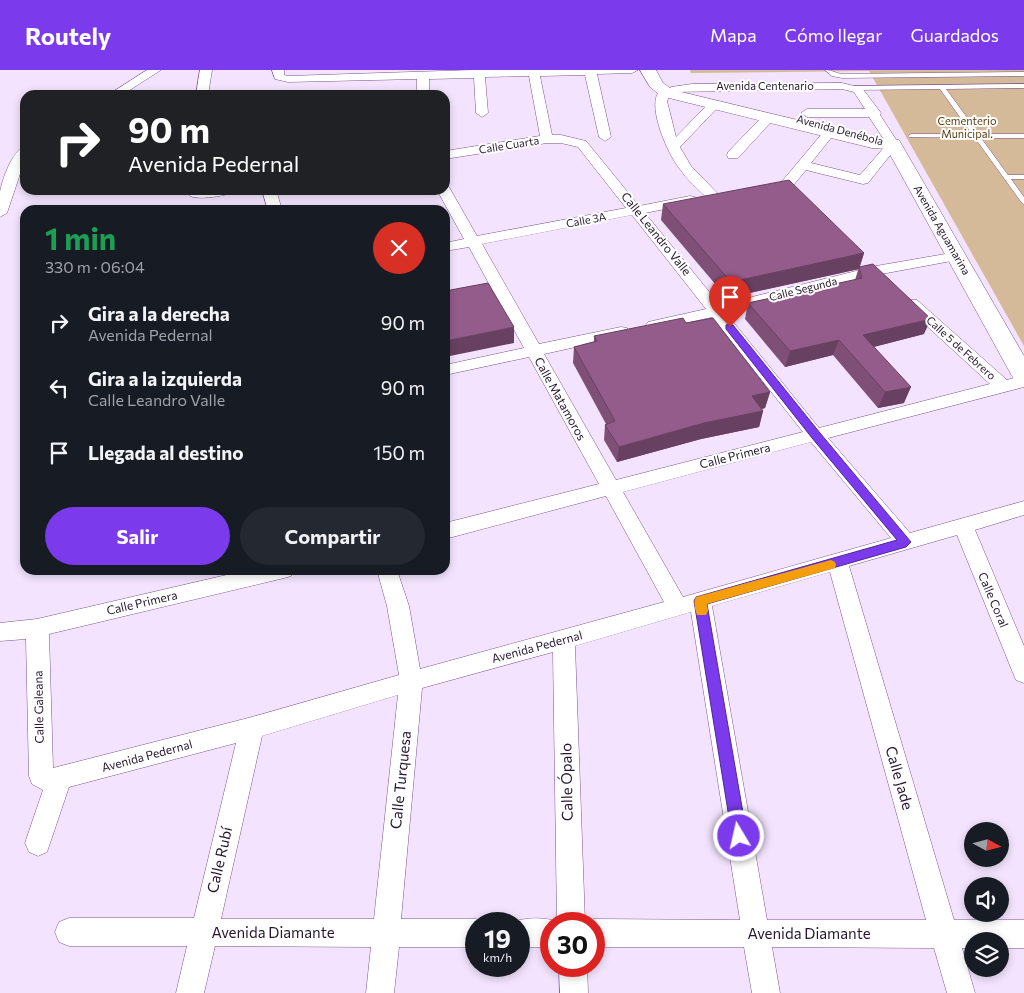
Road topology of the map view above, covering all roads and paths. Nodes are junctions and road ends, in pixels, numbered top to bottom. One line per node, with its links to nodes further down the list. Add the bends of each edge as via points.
1 (155, 70): 20 (street)
2 (206, 70): 21 (street)
3 (590, 70): 4 (street); 8 (street); 33 (street)
4 (632, 70)
5 (648, 70): 23 (main road, via 654,84)
6 (658, 70): 23 (main road)
7 (828, 70): 14 (lane, via 842,76)
8 (533, 71): 9 (street); 34 (street)
9 (479, 72): 11 (street); 25 (street)
10 (278, 74): 11 (street, via 288,79 356,81)
11 (422, 74): 22 (street)
12 (995, 74): 13 (lane); 14 (lane); 15 (lane)
13 (1024, 74)
14 (959, 75): 18 (lane)
15 (1005, 86): 16 (lane); 18 (lane)
16 (1024, 86)
17 (942, 87): 18 (lane); 19 (lane); 31 (lane)
18 (969, 87)
19 (854, 88): 23 (street, Avenida Centenario, via 692,87); 27 (street, Avenida Aguamarina, via 861,92)
20 (122, 90)
21 (203, 90)
22 (423, 90)
23 (671, 91): 24 (main road, Avenida Denébola); 36 (main road, Avenida Denébola, via 875,137); 37 (street, via 662,95 660,104)
24 (714, 104): 28 (main road, Avenida Denébola); 37 (street)
25 (482, 113)
26 (807, 113): 27 (street)
27 (875, 113): 36 (street, Avenida Aguamarina)
28 (768, 118): 29 (main road, Avenida Denébola); 39 (street)
29 (829, 133): 36 (main road, Avenida Denébola, via 872,143); 41 (street)
30 (911, 136): 31 (lane)
31 (977, 136): 32 (lane); 42 (lane)
32 (1024, 136)
33 (605, 137)
34 (547, 139): 35 (street, Calle Cuarta); 38 (street, Calle Cuarta)
35 (572, 140): 51 (street, Calle Leandro Valle, via 588,149)
36 (893, 144): 41 (street, via 863,180); 55 (main road, Avenida Aguamarina)
37 (674, 147): 48 (street, via 683,165)
38 (450, 154)
39 (733, 155)
40 (20, 157): 52 (street)
41 (803, 165): 44 (street)
42 (1006, 177): 43 (lane); 50 (lane)
43 (1024, 177)
44 (786, 185): 45 (street); 49 (street)
45 (768, 188)
46 (731, 193): 48 (street, Calle 3A)
47 (447, 195): 53 (street, Calle Matamoros)
48 (713, 196): 51 (street, Calle 3A)
49 (800, 198)
50 (1024, 202)
51 (636, 210): 53 (street, Calle 3A); 58 (street, Calle Leandro Valle)
52 (0, 213)
53 (472, 242): 54 (street, Calle 3A); 59 (street, Calle Matamoros)
54 (450, 246)
55 (957, 256): 57 (street, Calle Segunda); 61 (main road, Avenida Aguamarina)
56 (862, 258): 57 (street, Calle 5 de Febrero)
57 (876, 271): 58 (street, Calle Segunda); 63 (street, Calle 5 de Febrero)
58 (717, 311): 59 (street, Calle Segunda); 64 (street, Calle Leandro Valle)
59 (533, 350): 60 (street, Calle Segunda); 65 (street, Calle Matamoros)
60 (450, 369)
61 (1024, 376)
62 (1024, 381): 63 (street, Calle Primera)
63 (1004, 386): 64 (street, Calle Primera)
64 (816, 436): 65 (street, Calle Primera); 69 (street, Calle Leandro Valle)
65 (610, 488): 68 (street, Calle Primera); 73 (street, Calle Matamoros)
66 (1024, 508): 67 (street, Avenida Pedernal)
67 (963, 526): 69 (street, Avenida Pedernal); 77 (street, Calle Coral)
68 (450, 530)
69 (906, 542): 70 (street, Avenida Pedernal)
70 (838, 563): 73 (street, Avenida Pedernal); 89 (street, Calle Jade)
71 (262, 575): 74 (street, Calle Primera)
72 (389, 575): 78 (street, Calle Turquesa, via 398,606)
73 (689, 604): 76 (street, Avenida Pedernal); 88 (street)
74 (40, 628): 75 (street, Calle Primera); 80 (street, Calle Galeana, via 37,633 41,776)
75 (0, 632)
76 (564, 640): 78 (street, Avenida Pedernal); 82 (street, Calle Ópalo)
77 (1024, 673)
78 (411, 681): 79 (street, Avenida Pedernal); 85 (street, Calle Turquesa)
79 (252, 728): 80 (street, Avenida Pedernal); 84 (street, Calle Rubí)
80 (54, 780): 81 (street)
81 (38, 842)
82 (571, 912)
83 (69, 932): 84 (street, Avenida Diamante)
84 (203, 932): 85 (street, Avenida Diamante); 92 (street, Calle Rubí)
85 (386, 933): 86 (street, Avenida Diamante); 93 (street, Calle Turquesa)
86 (465, 933)
87 (605, 933): 88 (street, Avenida Diamante)
88 (756, 934): 89 (street, Avenida Diamante); 95 (street)
89 (944, 934): 90 (street, Avenida Diamante); 96 (street, Calle Jade)
90 (1024, 934)
91 (573, 977): 94 (street)
92 (190, 993)
93 (380, 993)
94 (574, 993)
95 (766, 993)
96 (961, 993)

